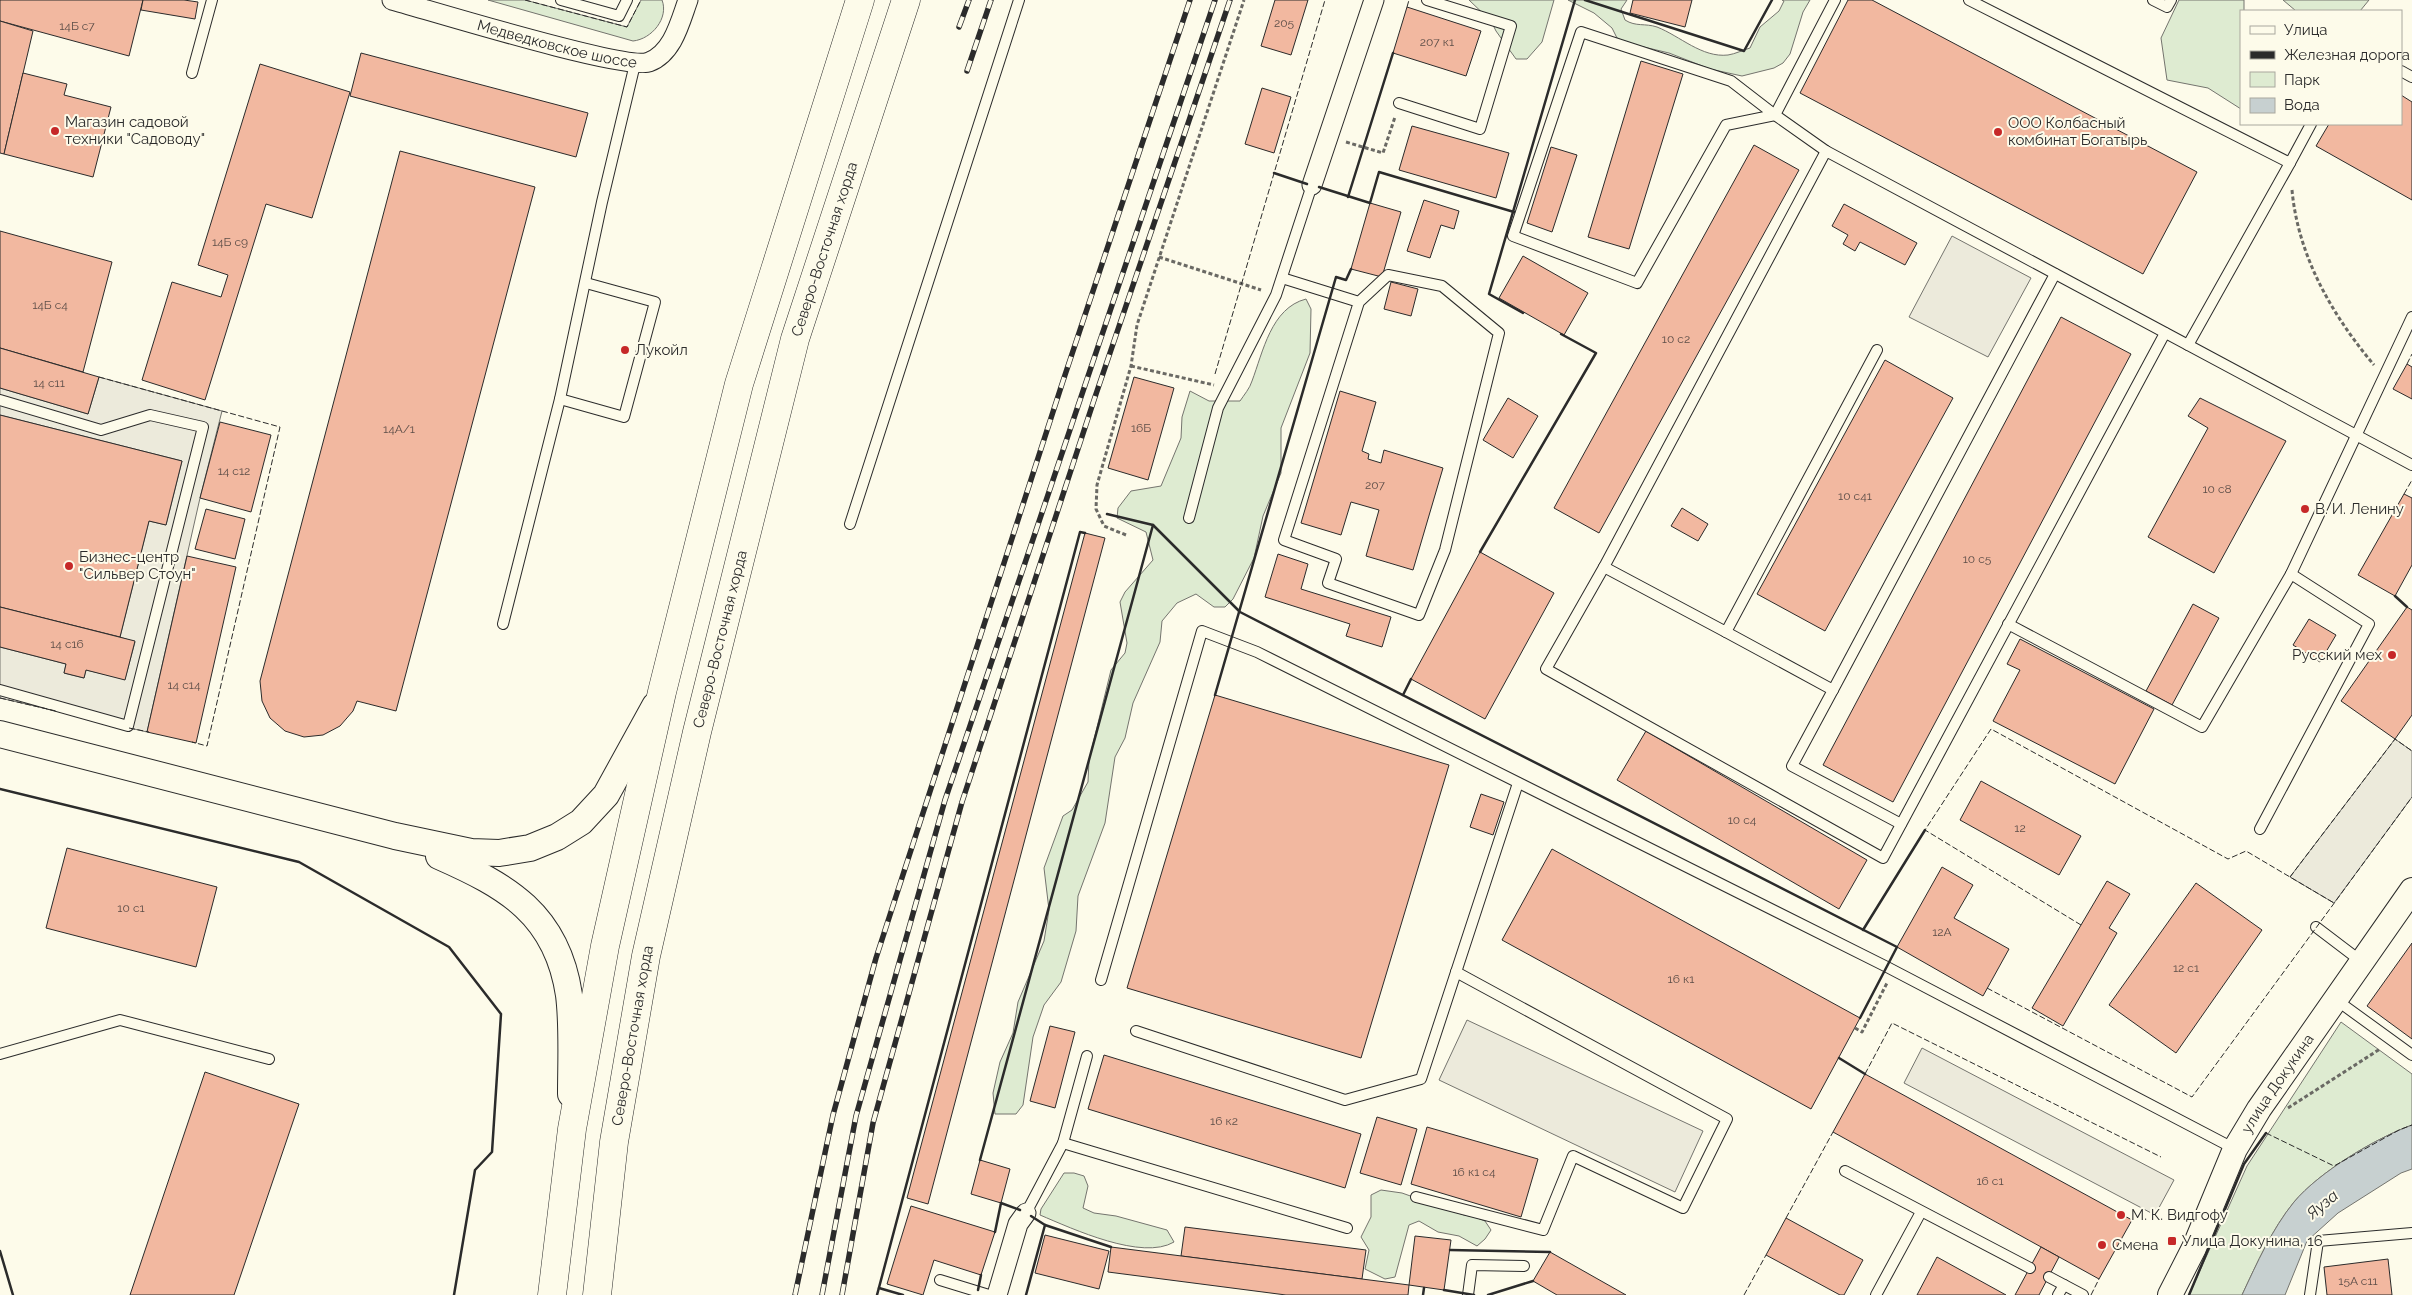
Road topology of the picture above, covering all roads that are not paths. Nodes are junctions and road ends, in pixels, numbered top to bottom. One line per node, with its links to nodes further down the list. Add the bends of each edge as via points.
1 (212, 0): 16 (lane)
2 (392, 0): 15 (street, Медведковское шоссе)
3 (561, 0): 4 (lane, via 620,16)
4 (627, 0)
5 (688, 0): 15 (street, Медведковское шоссе, via 669,46 648,63)
6 (906, 0): 76 (main road, Северо-Восточная хорда, via 795,339 697,732 646,956 614,1142)
7 (1019, 0): 36 (lane)
8 (1374, 0): 22 (street)
9 (1427, 0): 17 (lane, via 1511,26 1480,128)
10 (1835, 0): 18 (lane)
11 (1968, 0): 21 (lane)
12 (2153, 0): 13 (lane, via 2167,7)
13 (2170, 0)
14 (856, 12): 44 (main road, via 738,384)
15 (635, 64): 25 (lane)
16 (192, 74)
17 (1399, 103)
18 (1775, 115): 18 (lane, via 1726,124 1637,283 1513,236 1581,32 1731,81); 20 (lane)
19 (2310, 125): 21 (lane)
20 (1826, 151): 23 (lane); 37 (lane)
21 (2290, 163): 29 (lane)
22 (1312, 186): 24 (lane)
23 (2055, 274): 28 (lane); 43 (lane)
24 (1282, 278): 26 (lane); 35 (lane, via 1218,408)
25 (586, 283): 31 (lane); 31 (lane, via 655,302 624,417)
26 (1359, 302): 26 (lane, via 1284,540 1336,559 1328,583 1419,615 1445,550 1499,333 1442,286 1388,275)
27 (2412, 317): 33 (lane)
28 (2165, 333): 29 (lane); 40 (lane)
29 (2188, 346): 33 (lane)
30 (1877, 350): 41 (lane)
31 (560, 399): 39 (lane)
32 (0, 400): 42 (lane, via 102,430 150,415 203,427 128,726)
33 (2356, 436): 34 (lane); 38 (lane)
34 (2412, 465)
35 (1189, 518)
36 (850, 524)
37 (1604, 567): 41 (lane); 47 (lane, via 1546,669 1883,858)
38 (2291, 574): 40 (lane, via 2202,727); 48 (lane, via 2369,624)
39 (503, 624)
40 (2008, 624): 47 (lane)
41 (1726, 632): 43 (lane)
42 (0, 690)
43 (1833, 690): 47 (lane, via 1792,766)
44 (662, 692): 49 (main road, via 606,795 581,822 557,837 530,848 499,853 471,852); 61 (main road, via 605,946)
45 (0, 734): 49 (main road)
46 (1518, 783): 53 (lane); 54 (lane, via 1257,652 1202,631); 63 (lane, via 1887,967)
47 (1901, 824)
48 (2260, 829)
49 (395, 836): 61 (main road, via 494,882 522,902 543,926 558,956 569,995)
50 (2412, 890): 52 (street, улица Докукина)
51 (2316, 927): 52 (lane)
52 (2362, 962): 55 (street, улица Докукина)
53 (1456, 972): 56 (lane, via 1421,1079 1345,1100); 65 (lane, via 1727,1119 1683,1208 1573,1156 1544,1230)
54 (1102, 980)
55 (2334, 998): 58 (lane); 63 (street, улица Докукина, via 2259,1108)
56 (1136, 1031)
57 (0, 1054): 60 (lane, via 120,1020)
58 (2412, 1055)
59 (1086, 1056): 62 (lane)
60 (269, 1059)
61 (572, 1129): 75 (main road)
62 (1063, 1143): 67 (lane); 68 (lane)
63 (2235, 1150): 83 (street, улица Докукина, via 2194,1248)
64 (1845, 1171): 66 (lane)
65 (1416, 1196)
66 (1921, 1212): 71 (lane); 80 (lane)
67 (1026, 1213): 78 (street, via 1018,1224)
68 (1346, 1228)
69 (2412, 1233): 84 (lane, via 2318,1241)
70 (1524, 1266): 79 (lane, via 1472,1265)
71 (2030, 1268)
72 (2048, 1277): 74 (lane)
73 (940, 1280): 77 (lane)
74 (2064, 1285): 81 (lane); 82 (lane)
75 (552, 1295)
76 (596, 1295)
77 (990, 1295)
78 (998, 1295)
79 (1468, 1295)
80 (1876, 1295)
81 (2058, 1295)
82 (2083, 1295)
83 (2170, 1295)
84 (2310, 1295)

